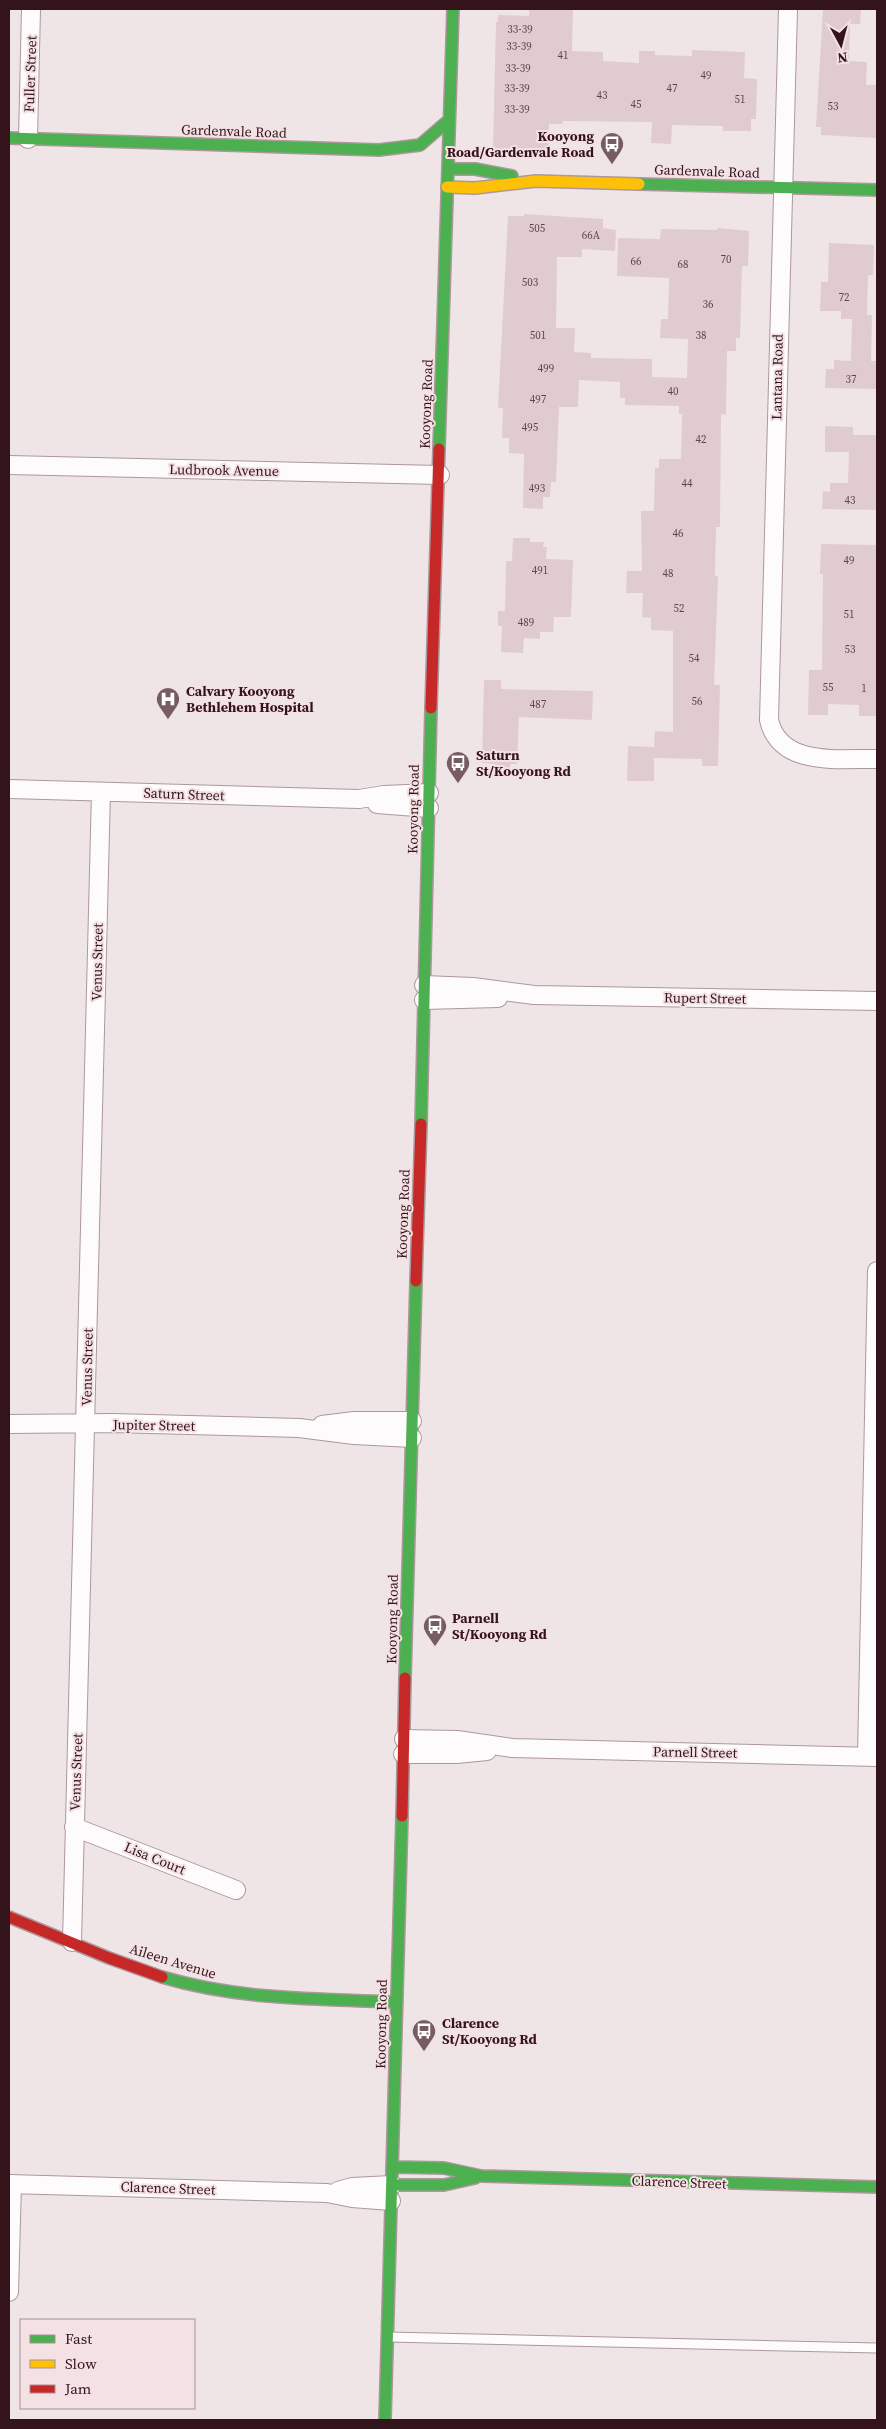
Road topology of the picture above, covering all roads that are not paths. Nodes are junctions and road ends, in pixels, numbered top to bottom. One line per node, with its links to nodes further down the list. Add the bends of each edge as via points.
1 (31, 9): 6 (street, Fuller Street)
2 (452, 9): 4 (street, Kooyong Road)
3 (788, 9): 10 (street, Lantana Road)
4 (449, 120): 6 (street, Gardenvale Road, via 420,145 379,150); 7 (street, Kooyong Road)
5 (9, 138): 6 (street, Gardenvale Road)
6 (28, 139)
7 (448, 169): 8 (street, Gardenvale Road, via 475,169); 9 (street, Kooyong Road)
8 (536, 181): 9 (street, Gardenvale Road, via 475,188); 10 (street, Gardenvale Road)
9 (447, 187): 13 (street, Kooyong Road)
10 (783, 188): 11 (street, Gardenvale Road); 14 (street, Lantana Road, via 768,704 771,729 780,743 801,755)
11 (877, 190)
12 (9, 465): 13 (street, Ludbrook Avenue)
13 (440, 475): 17 (street, Kooyong Road)
14 (877, 759)
15 (9, 789): 16 (street, Saturn Street)
16 (101, 792): 17 (street, Saturn Street, via 359,799 384,795); 22 (street, Venus Street)
17 (429, 801): 18 (street, Kooyong Road)
18 (424, 993): 19 (street, Rupert Street, via 472,1000 534,995); 23 (street, Kooyong Road)
19 (877, 1001)
20 (877, 1271): 25 (street)
21 (9, 1424): 22 (street, Jupiter Street)
22 (86, 1425): 23 (street, Jupiter Street, via 299,1428 354,1435); 26 (street, Venus Street)
23 (412, 1430): 24 (street, Kooyong Road)
24 (404, 1746): 25 (street, Parnell Street, via 457,1754 512,1748); 30 (street, Kooyong Road)
25 (872, 1757)
26 (74, 1827): 27 (street, Lisa Court); 29 (street, Venus Street)
27 (236, 1890)
28 (9, 1917): 29 (street, Aileen Avenue)
29 (72, 1942): 30 (street, Aileen Avenue, via 150,1973 212,1990)
30 (397, 2002): 31 (street, Kooyong Road)
31 (392, 2167): 32 (street, Clarence Street, via 444,2168); 35 (street, Kooyong Road)
32 (481, 2176): 34 (street, Clarence Street); 35 (street, Clarence Street)
33 (10, 2184): 35 (street, Clarence Street, via 327,2193 352,2187); 36 (street)
34 (877, 2187)
35 (392, 2193): 37 (street, Kooyong Road)
36 (9, 2292)
37 (387, 2337): 38 (lane); 39 (street, Kooyong Road)
38 (877, 2348)
39 (385, 2420)

